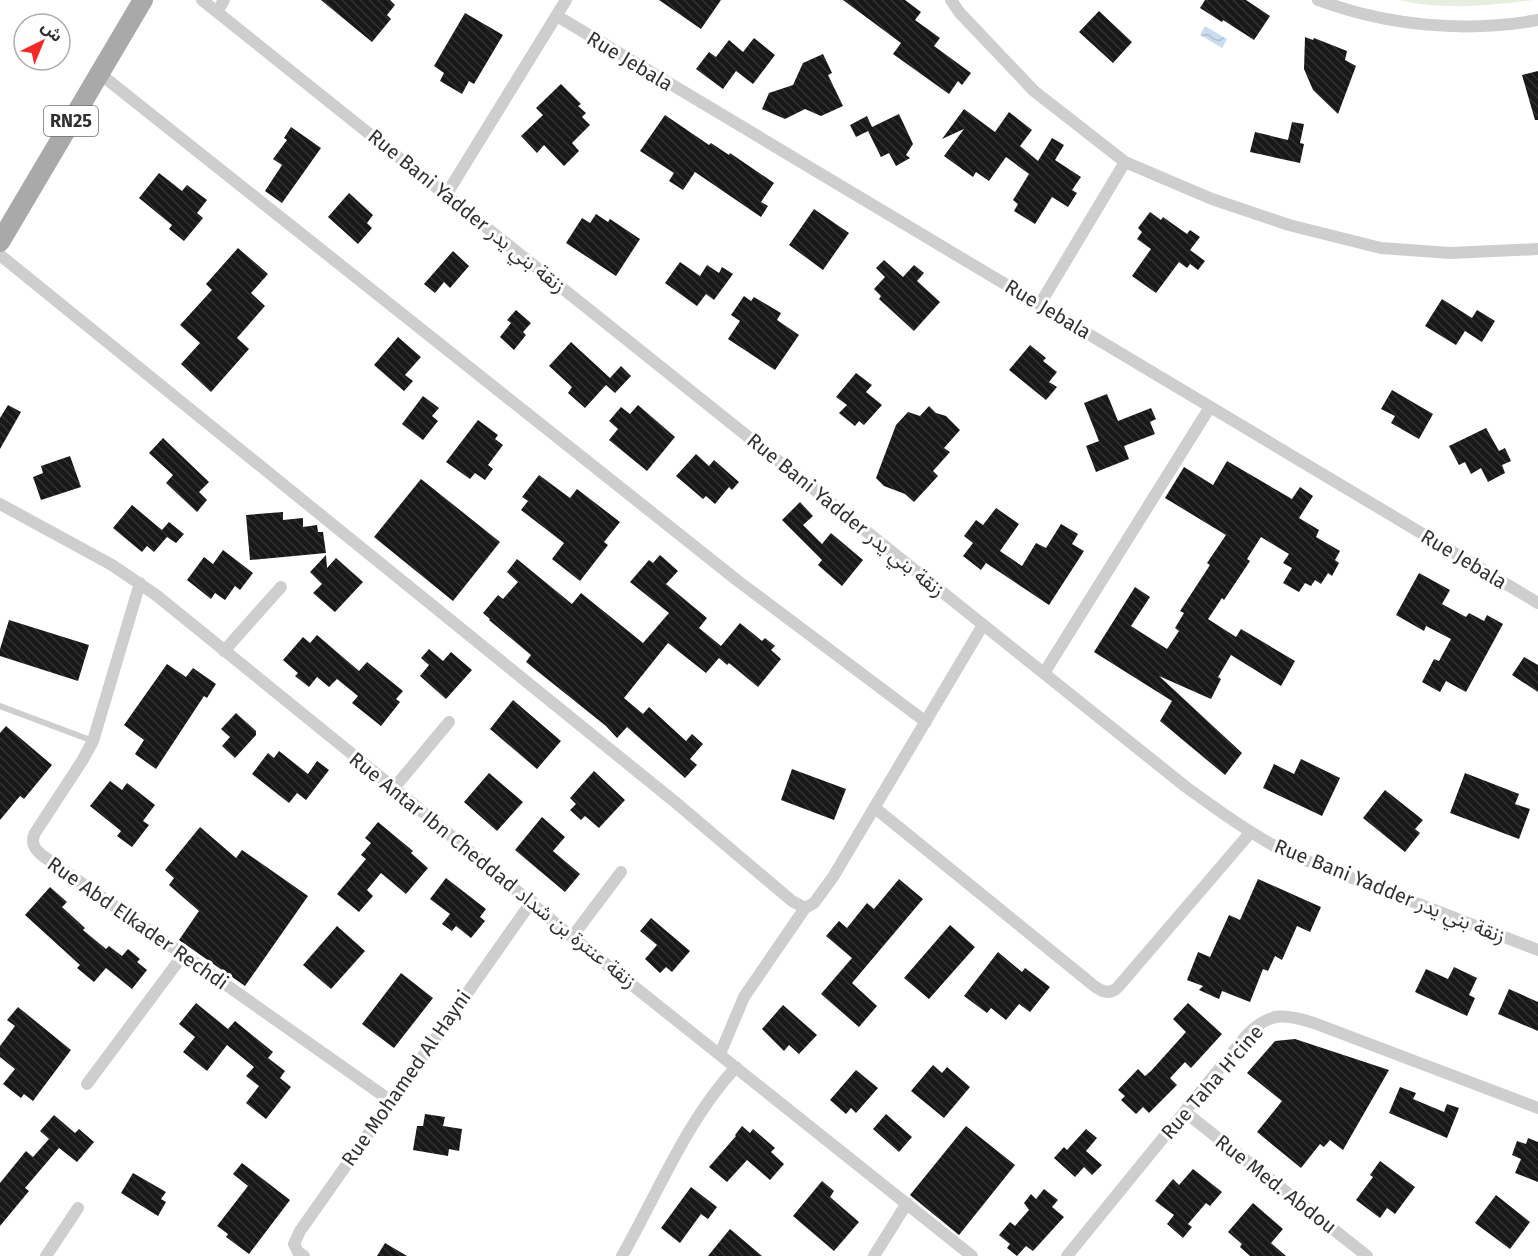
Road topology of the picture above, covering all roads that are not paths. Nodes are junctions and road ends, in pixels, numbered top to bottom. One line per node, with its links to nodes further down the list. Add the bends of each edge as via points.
1 (142, 0): 10 (main road, RN25)
2 (202, 0): 7 (street, Rue Bani Yadder زنقة بني يدر)
3 (224, 0): 7 (street)
4 (566, 0): 8 (street)
5 (951, 0): 11 (street, via 1034,91)
6 (1318, 0): 9 (street, via 1405,22 1495,26)
7 (217, 12): 12 (street, Rue Bani Yadder زنقة بني يدر)
8 (556, 16): 12 (street); 16 (street, Rue Jebala)
9 (1538, 20)
10 (99, 73): 13 (main road, RN25); 27 (street, via 738,581)
11 (1125, 162): 14 (street, via 1212,199 1289,225 1381,248 1450,253); 16 (street)
12 (446, 195): 22 (street, Rue Bani Yadder زنقة بني يدر)
13 (0, 242)
14 (1538, 249)
15 (0, 255): 34 (street)
16 (1040, 304): 17 (street, Rue Jebala)
17 (1210, 407): 21 (street, Rue Jebala); 24 (street)
18 (0, 504): 19 (street, Rue Antar Ibn Cheddad زنقة عنترة بن شداد)
19 (140, 583): 23 (street, Rue Antar Ibn Cheddad زنقة عنترة بن شداد); 28 (street, Rue Abd Elkader Rechdi)
20 (281, 587): 23 (street)
21 (1538, 603)
22 (983, 625): 24 (street, Rue Bani Yadder زنقة بني يدر); 27 (street)
23 (224, 651): 29 (street, Rue Antar Ibn Cheddad زنقة عنترة بن شداد)
24 (1044, 673): 31 (street, Rue Bani Yadder زنقة بني يدر)
25 (0, 706): 28 (lane)
26 (449, 722): 29 (street)
27 (926, 722): 30 (street)
28 (93, 741): 37 (street, Rue Abd Elkader Rechdi, via 35,833 34,846)
29 (394, 788): 33 (street, Rue Antar Ibn Cheddad زنقة عنترة بن شداد)
30 (875, 808): 31 (street, via 1082,976 1109,993 1114,992); 34 (street, via 829,883 814,903)
31 (1250, 833): 36 (street, Rue Bani Yadder زنقة بني يدر, via 1310,863)
32 (621, 872): 35 (street)
33 (532, 901): 35 (street, Rue Antar Ibn Cheddad زنقة عنترة بن شداد); 41 (street, Rue Mohamed Al Hayni)
34 (805, 908): 38 (street, via 744,997)
35 (573, 937): 38 (street, Rue Antar Ibn Cheddad زنقة عنترة بن شداد)
36 (1538, 950)
37 (183, 955): 40 (street); 41 (street, Rue Abd Elkader Rechdi)
38 (720, 1054): 39 (street, Rue Antar Ibn Cheddad زنقة عنترة بن شداد)
39 (736, 1067): 44 (street, Rue Antar Ibn Cheddad زنقة عنترة بن شداد); 48 (street, via 708,1101 678,1150)
40 (87, 1084)
41 (391, 1101): 47 (street, Rue Mohamed Al Hayni, via 296,1237 295,1247)
42 (1538, 1108): 43 (street, Rue Taha H'cine, via 1314,1023 1279,1016 1252,1030)
43 (1185, 1112): 51 (street, Rue Taha H'cine); 52 (street, Rue Med. Abdou)
44 (907, 1203): 49 (street); 50 (street, Rue Antar Ibn Cheddad زنقة عنترة بن شداد)
45 (78, 1208): 46 (street)
46 (46, 1256)
47 (304, 1256)
48 (622, 1256)
49 (874, 1256)
50 (972, 1256)
51 (1067, 1256)
52 (1367, 1256)

